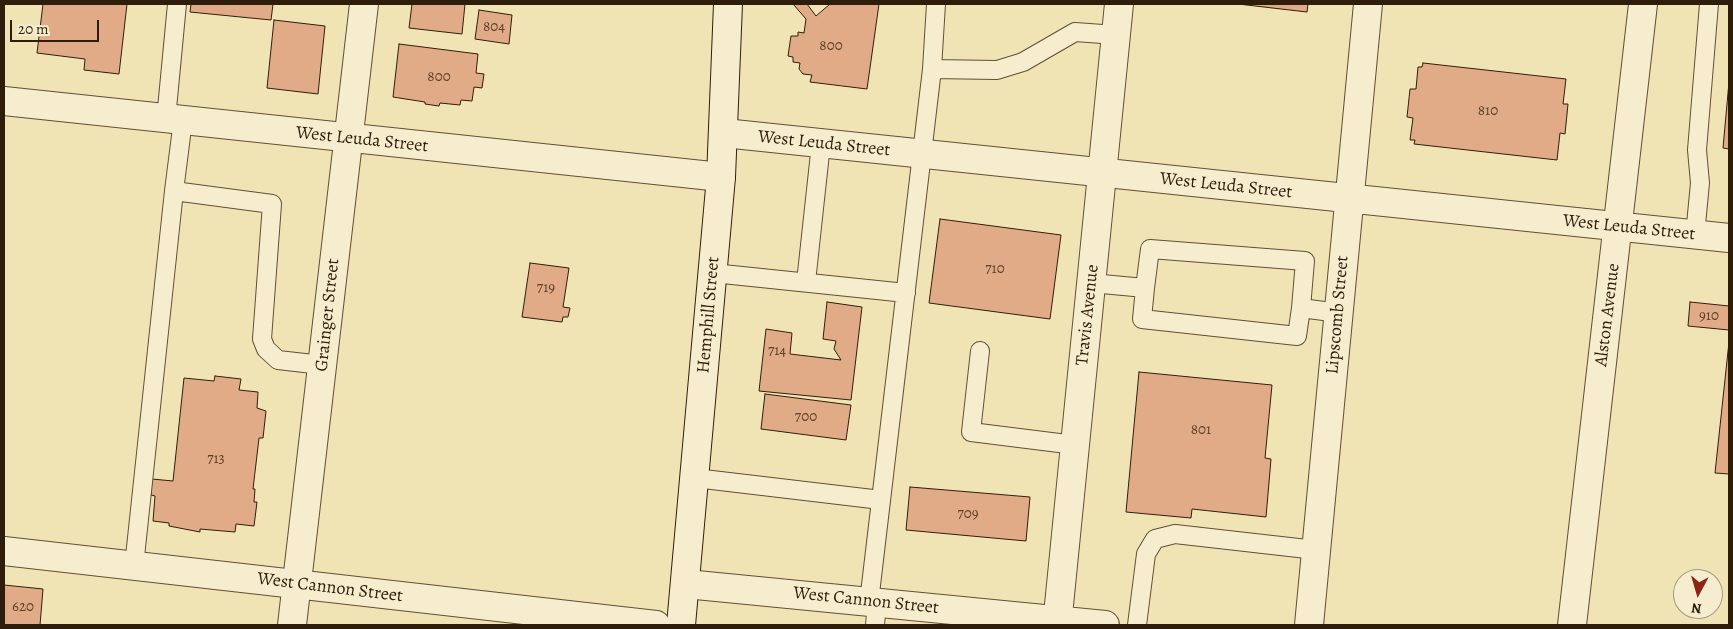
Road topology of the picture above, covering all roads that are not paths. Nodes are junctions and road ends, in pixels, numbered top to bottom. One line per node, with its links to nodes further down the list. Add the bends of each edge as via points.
1 (177, 4): 12 (lane)
2 (364, 4): 14 (street, Grainger Street)
3 (728, 4): 13 (street, Hemphill Street)
4 (936, 4): 10 (lane)
5 (1119, 4): 9 (street, Travis Avenue)
6 (1368, 4): 20 (street, Lipscomb Street)
7 (1643, 4): 21 (street, Alston Avenue)
8 (1709, 4): 22 (lane, via 1697,150 1700,183)
9 (1116, 35): 10 (lane, via 1075,32 1023,62 997,70); 17 (street, Travis Avenue)
10 (932, 69): 16 (lane)
11 (4, 100): 12 (street, West Leuda Street)
12 (175, 119): 14 (street, West Leuda Street); 19 (lane)
13 (724, 133): 15 (street, West Leuda Street); 18 (street, Hemphill Street)
14 (348, 138): 18 (street, West Leuda Street); 32 (street, Grainger Street)
15 (821, 144): 16 (street, West Leuda Street); 25 (lane)
16 (923, 155): 17 (street, West Leuda Street); 28 (lane)
17 (1102, 173): 20 (street, West Leuda Street); 26 (street, Travis Avenue)
18 (721, 177): 24 (street, Hemphill Street)
19 (174, 191): 32 (lane, via 272,204 262,339 266,349 278,360); 38 (lane)
20 (1349, 199): 21 (street, West Leuda Street); 30 (street, Lipscomb Street)
21 (1618, 227): 22 (street, West Leuda Street); 49 (street, Alston Avenue)
22 (1695, 235): 23 (street, West Leuda Street)
23 (1729, 238)
24 (713, 272): 25 (lane); 34 (street, Hemphill Street)
25 (806, 282): 28 (lane)
26 (1091, 283): 27 (lane); 33 (street, Travis Avenue)
27 (1145, 288): 29 (lane, via 1142,319 1297,336); 29 (lane, via 1150,249 1305,262)
28 (906, 293): 35 (lane)
29 (1301, 308): 30 (lane)
30 (1339, 313): 36 (street, Lipscomb Street)
31 (980, 351): 33 (lane, via 971,432)
32 (322, 365): 39 (street, Grainger Street)
33 (1075, 444): 42 (street, Travis Avenue)
34 (696, 478): 35 (lane); 40 (street, Hemphill Street)
35 (881, 500): 41 (lane)
36 (1316, 550): 47 (lane, via 1175,534 1155,539 1146,554); 48 (street, Lipscomb Street)
37 (4, 551): 38 (street, West Cannon Street)
38 (134, 566): 39 (street, West Cannon Street)
39 (297, 584): 43 (street, Grainger Street); 44 (street, West Cannon Street)
40 (686, 584): 41 (street, West Cannon Street); 45 (street, Hemphill Street)
41 (873, 610): 42 (street, West Cannon Street)
42 (1057, 623): 46 (street, West Cannon Street)
43 (292, 625)
44 (656, 625)
45 (681, 625)
46 (1105, 625)
47 (1137, 625)
48 (1309, 625)
49 (1572, 625)

